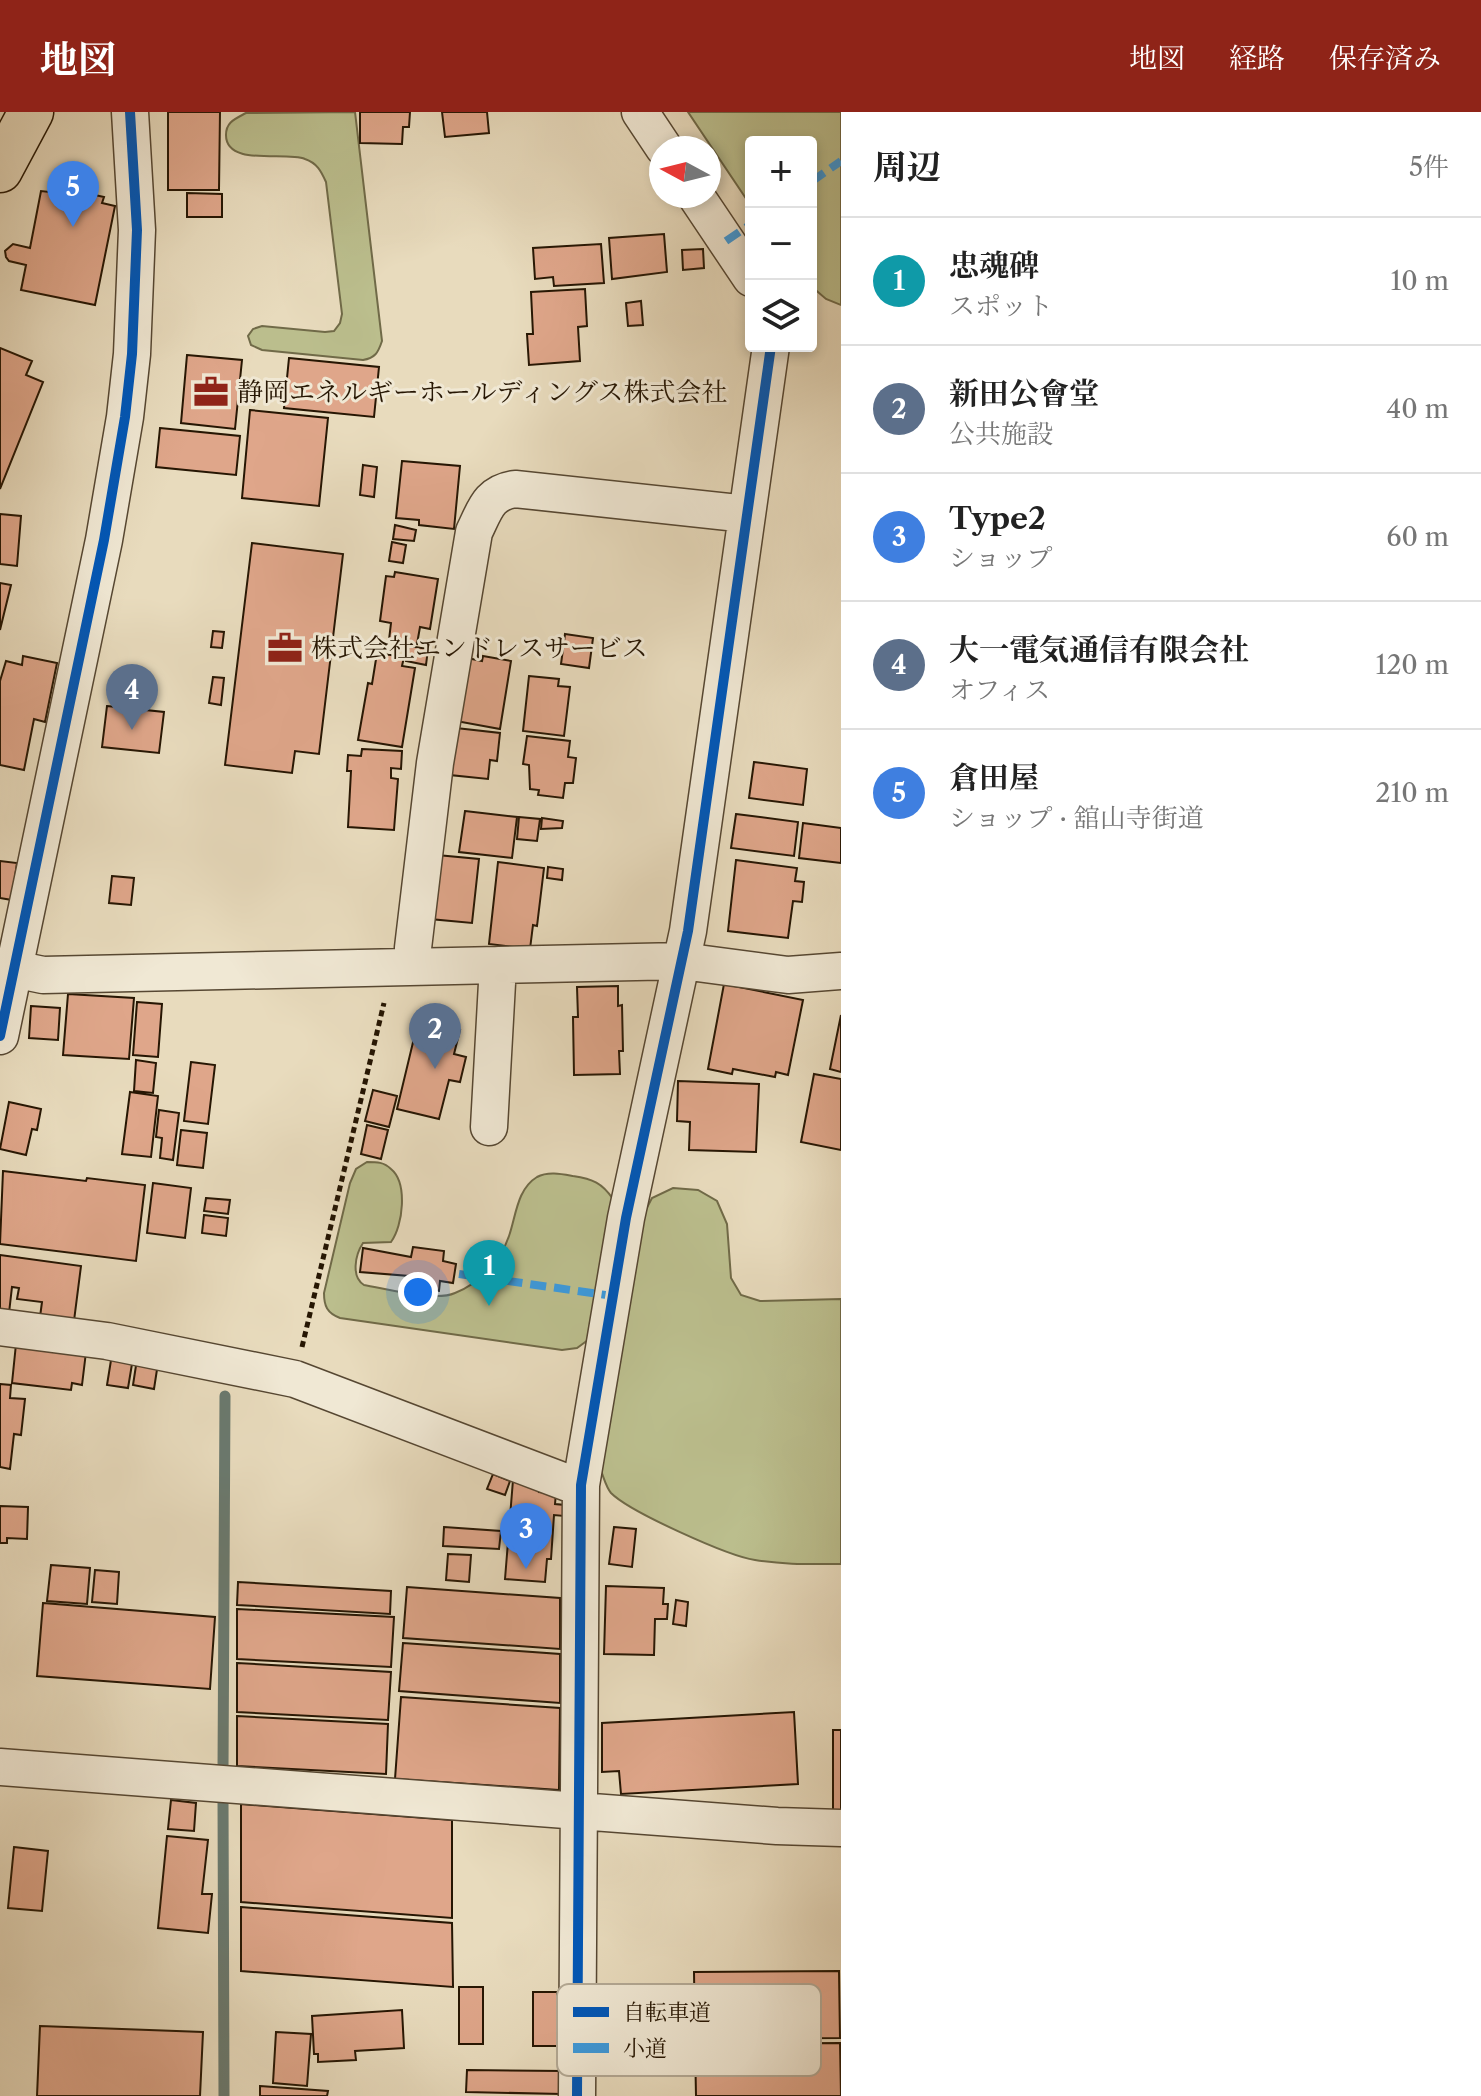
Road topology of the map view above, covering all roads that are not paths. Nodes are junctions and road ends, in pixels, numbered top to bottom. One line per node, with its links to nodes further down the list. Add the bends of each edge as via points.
1 (130, 112): 13 (street, via 137,230 125,417 111,509)
2 (640, 112): 4 (street)
3 (17, 119): 5 (main road)
4 (656, 136)
5 (0, 170)
6 (704, 208): 7 (street)
7 (745, 269)
8 (770, 352): 9 (street)
9 (747, 514): 10 (street); 12 (street, via 515,489 500,491 489,502 474,532)
10 (682, 961): 11 (street); 14 (street, via 788,975); 18 (street, via 626,1218)
11 (498, 965): 12 (street); 16 (street)
12 (401, 967): 13 (street, via 43,975)
13 (14, 969): 15 (street)
14 (841, 971)
15 (0, 1036)
16 (489, 1127)
17 (0, 1327): 18 (street, via 107,1341 295,1379)
18 (581, 1485): 20 (street)
19 (0, 1767): 20 (street)
20 (579, 1811): 21 (street); 22 (street)
21 (841, 1828)
22 (578, 1984)
23 (577, 2076): 24 (street)
24 (577, 2096)

